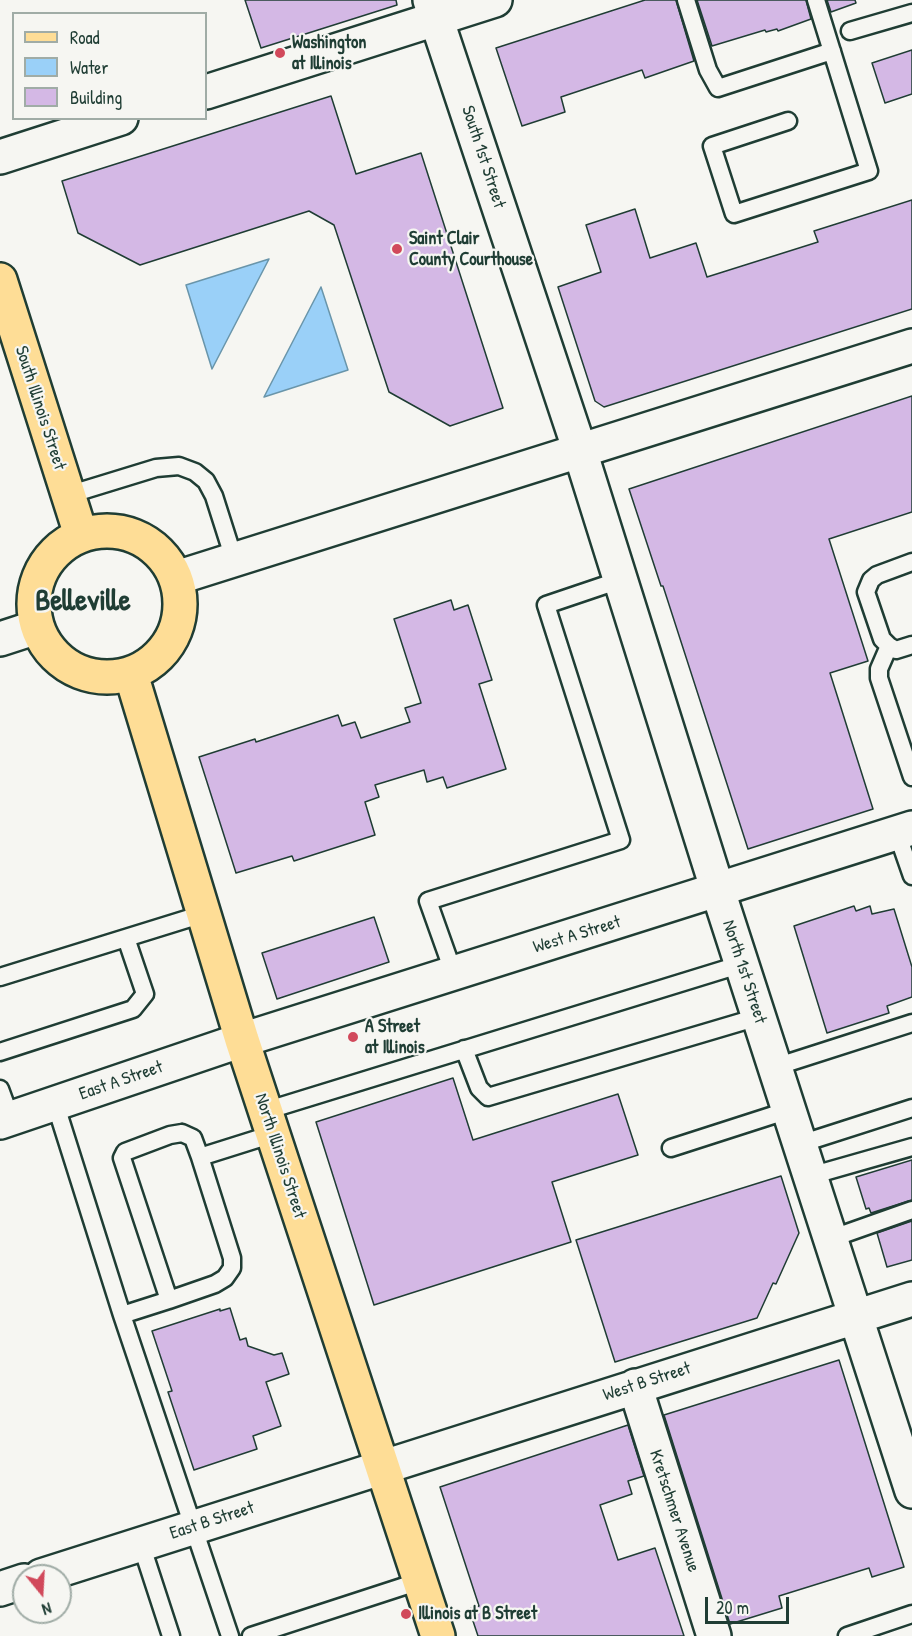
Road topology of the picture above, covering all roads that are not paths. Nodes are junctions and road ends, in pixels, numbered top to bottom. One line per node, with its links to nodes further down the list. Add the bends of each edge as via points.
1 (495, 0): 4 (street)
2 (686, 0): 7 (lane, via 708,70 718,88)
3 (816, 0): 7 (lane)
4 (433, 9): 8 (street); 14 (street, South 1st Street)
5 (912, 12): 6 (lane)
6 (850, 32)
7 (832, 51): 10 (lane, via 869,171 734,214 712,146)
8 (207, 92)
9 (115, 120): 11 (street)
10 (788, 121)
11 (0, 157)
12 (0, 280): 15 (main road, South Illinois Street)
13 (912, 346): 14 (street)
14 (580, 451): 17 (street); 20 (street, North 1st Street)
15 (68, 495): 16 (main road, South Illinois Street); 17 (lane, via 156,468 179,466 195,472 206,481 214,496)
16 (81, 535): 19 (main road, via 104,530 130,533 152,545); 21 (main road, via 59,548 43,567 34,591)
17 (234, 559): 19 (street)
18 (912, 562): 24 (lane, via 877,574 866,592 882,639)
19 (176, 578): 25 (main road, via 180,615 172,638 156,658)
20 (620, 580): 29 (street, North 1st Street); 33 (lane, via 546,604 621,840 428,901)
21 (37, 627): 22 (street); 25 (main road, via 57,658 79,672 105,677)
22 (0, 639)
23 (912, 645): 24 (lane, via 896,650)
24 (889, 646): 26 (lane, via 879,678)
25 (131, 674): 30 (main road, North Illinois Street)
26 (912, 777)
27 (904, 831): 28 (lane); 29 (street, West A Street)
28 (912, 876)
29 (718, 891): 32 (street, North 1st Street); 33 (street, West A Street)
30 (203, 914): 31 (lane); 37 (main road, North Illinois Street)
31 (126, 938): 34 (lane); 40 (lane, via 145,994 133,1009)
32 (741, 964): 35 (street, North 1st Street); 39 (lane)
33 (454, 974): 37 (street, West A Street)
34 (0, 977)
35 (758, 1017): 39 (lane, via 488,1097 479,1088); 41 (street, North 1st Street)
36 (912, 1023): 41 (lane)
37 (242, 1040): 42 (street, East A Street); 46 (main road, North Illinois Street)
38 (0, 1044): 40 (lane)
39 (464, 1049): 46 (lane)
40 (0, 1051)
41 (775, 1067): 45 (street, North 1st Street)
42 (56, 1103): 44 (street, East A Street); 56 (lane)
43 (912, 1108): 47 (lane)
44 (4, 1110)
45 (789, 1110): 47 (street, North 1st Street); 49 (lane)
46 (269, 1122): 50 (lane); 59 (main road, North Illinois Street)
47 (800, 1144): 51 (street, North 1st Street)
48 (912, 1147): 51 (lane)
49 (671, 1148)
50 (200, 1157): 55 (lane, via 232,1268 215,1284); 55 (lane, via 193,1138 182,1133 125,1152 122,1158)
51 (810, 1176): 53 (street, North 1st Street)
52 (912, 1210): 53 (lane)
53 (830, 1239): 57 (street, North 1st Street)
54 (912, 1299): 57 (street, West B Street)
55 (169, 1300): 56 (lane)
56 (122, 1315): 61 (lane)
57 (855, 1316): 58 (street, West B Street); 60 (street, North 1st Street)
58 (635, 1386): 59 (street, West B Street); 70 (street, Kretschmer Avenue)
59 (383, 1467): 61 (street, East B Street); 64 (main road, North Illinois Street)
60 (912, 1491)
61 (194, 1527): 62 (street, East B Street); 67 (lane)
62 (141, 1544): 63 (street, East B Street); 66 (lane)
63 (72, 1566)
64 (420, 1581): 68 (lane); 69 (main road, North Illinois Street)
65 (912, 1614): 71 (lane)
66 (171, 1636)
67 (230, 1636)
68 (250, 1636)
69 (438, 1636)
70 (714, 1636)
71 (847, 1636)

